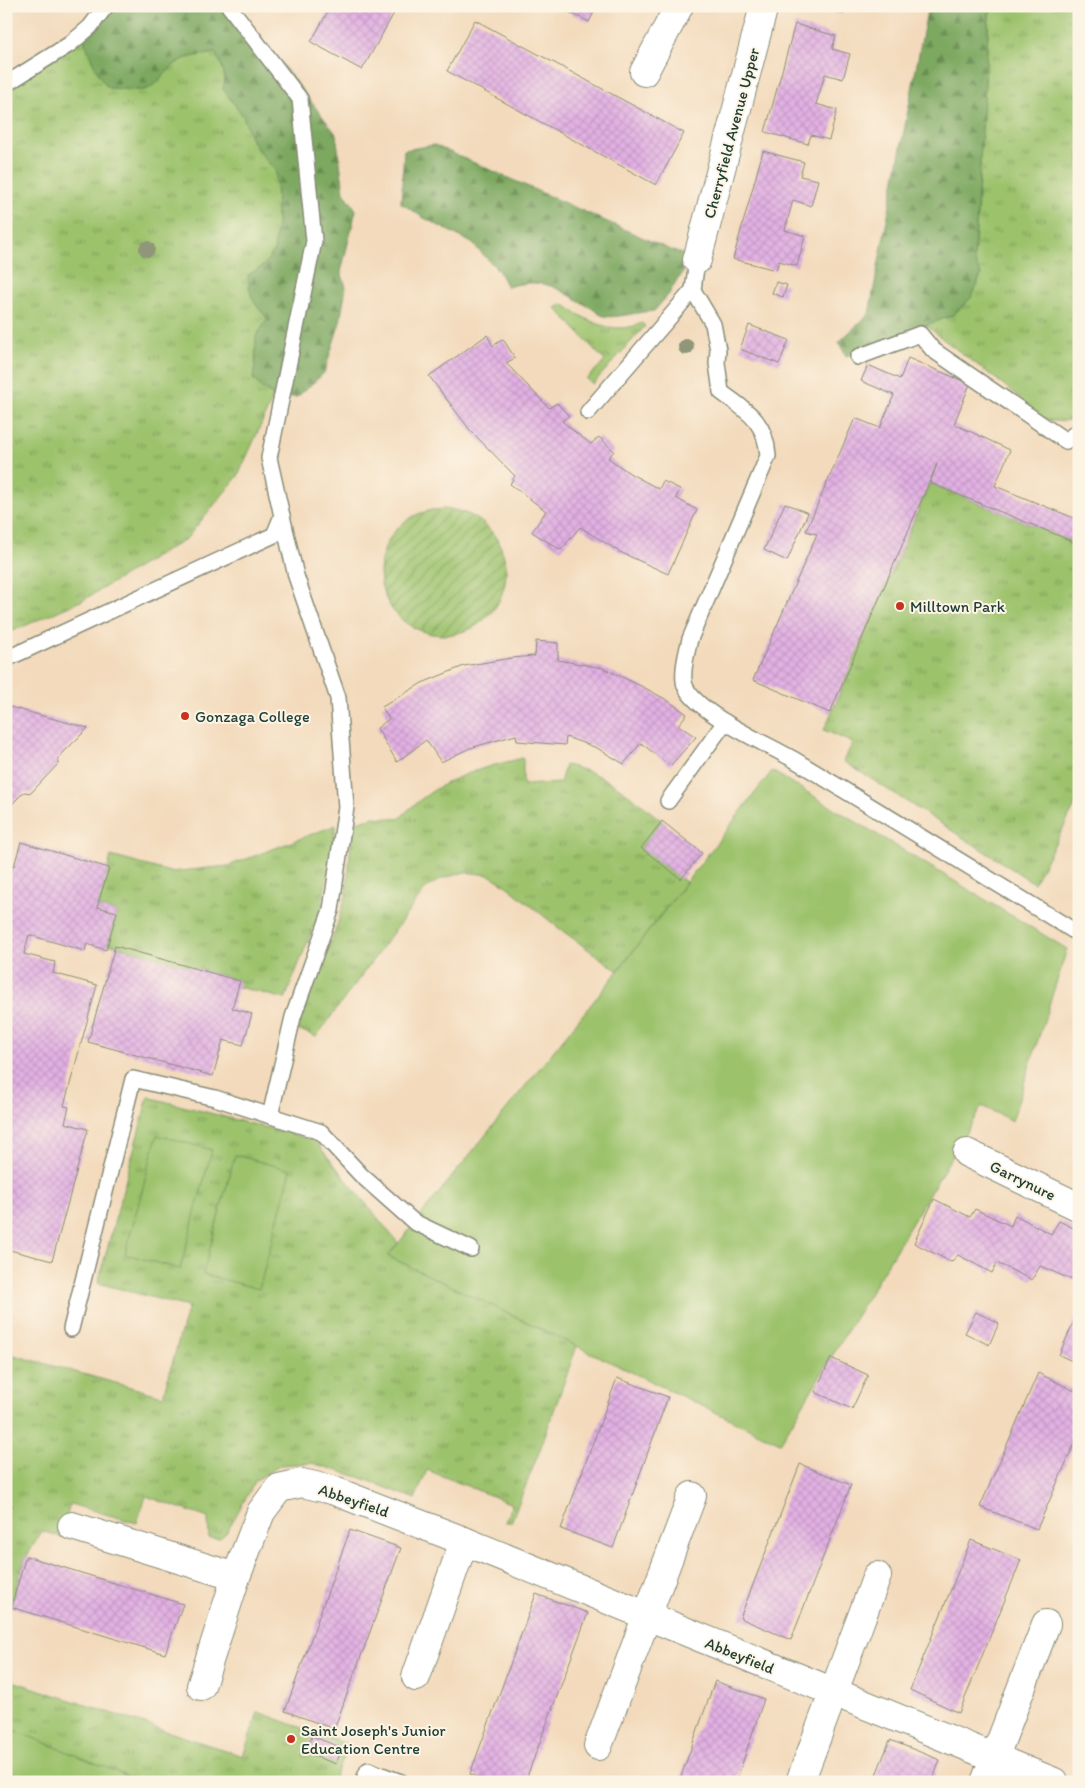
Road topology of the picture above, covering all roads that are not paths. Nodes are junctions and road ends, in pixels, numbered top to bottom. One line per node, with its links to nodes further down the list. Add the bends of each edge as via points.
1 (106, 6): 6 (lane, via 90,27 70,44)
2 (229, 6): 12 (lane, via 300,99 301,108 314,241 269,458)
3 (679, 6): 5 (street)
4 (764, 6): 7 (street, Cherryfield Avenue Upper)
5 (644, 72)
6 (6, 84)
7 (698, 260): 8 (lane)
8 (693, 290): 10 (lane); 14 (lane, via 713,324 721,392 755,418 767,442 768,456 690,639 685,665 685,686 696,701)
9 (858, 357): 11 (lane, via 920,334 933,350 1066,442)
10 (588, 412)
11 (1079, 430)
12 (282, 516): 13 (lane, via 274,535); 17 (lane, via 296,576 338,698 346,807 331,910 293,1017)
13 (6, 659)
14 (726, 722): 15 (lane); 16 (lane, via 796,760)
15 (668, 801)
16 (1079, 934)
17 (270, 1116): 20 (lane, via 321,1132 414,1222); 21 (lane, via 215,1098 133,1079)
18 (967, 1153): 19 (street, Garrynure)
19 (1079, 1207)
20 (471, 1250)
21 (71, 1329)
22 (692, 1496): 27 (street)
23 (72, 1526): 26 (street)
24 (464, 1541): 26 (street, Abbeyfield, via 332,1490 302,1483 279,1488 261,1512); 27 (street, Abbeyfield); 29 (street)
25 (877, 1576): 31 (street)
26 (236, 1577): 30 (street, Abbeyfield)
27 (646, 1617): 31 (street, Abbeyfield); 32 (street)
28 (1046, 1624): 33 (street)
29 (416, 1677)
30 (200, 1686)
31 (834, 1693): 33 (street, Abbeyfield); 36 (street)
32 (598, 1746)
33 (990, 1770): 37 (street, Abbeyfield)
34 (363, 1782): 35 (lane, via 368,1770)
35 (401, 1782)
36 (800, 1782)
37 (1054, 1782)

